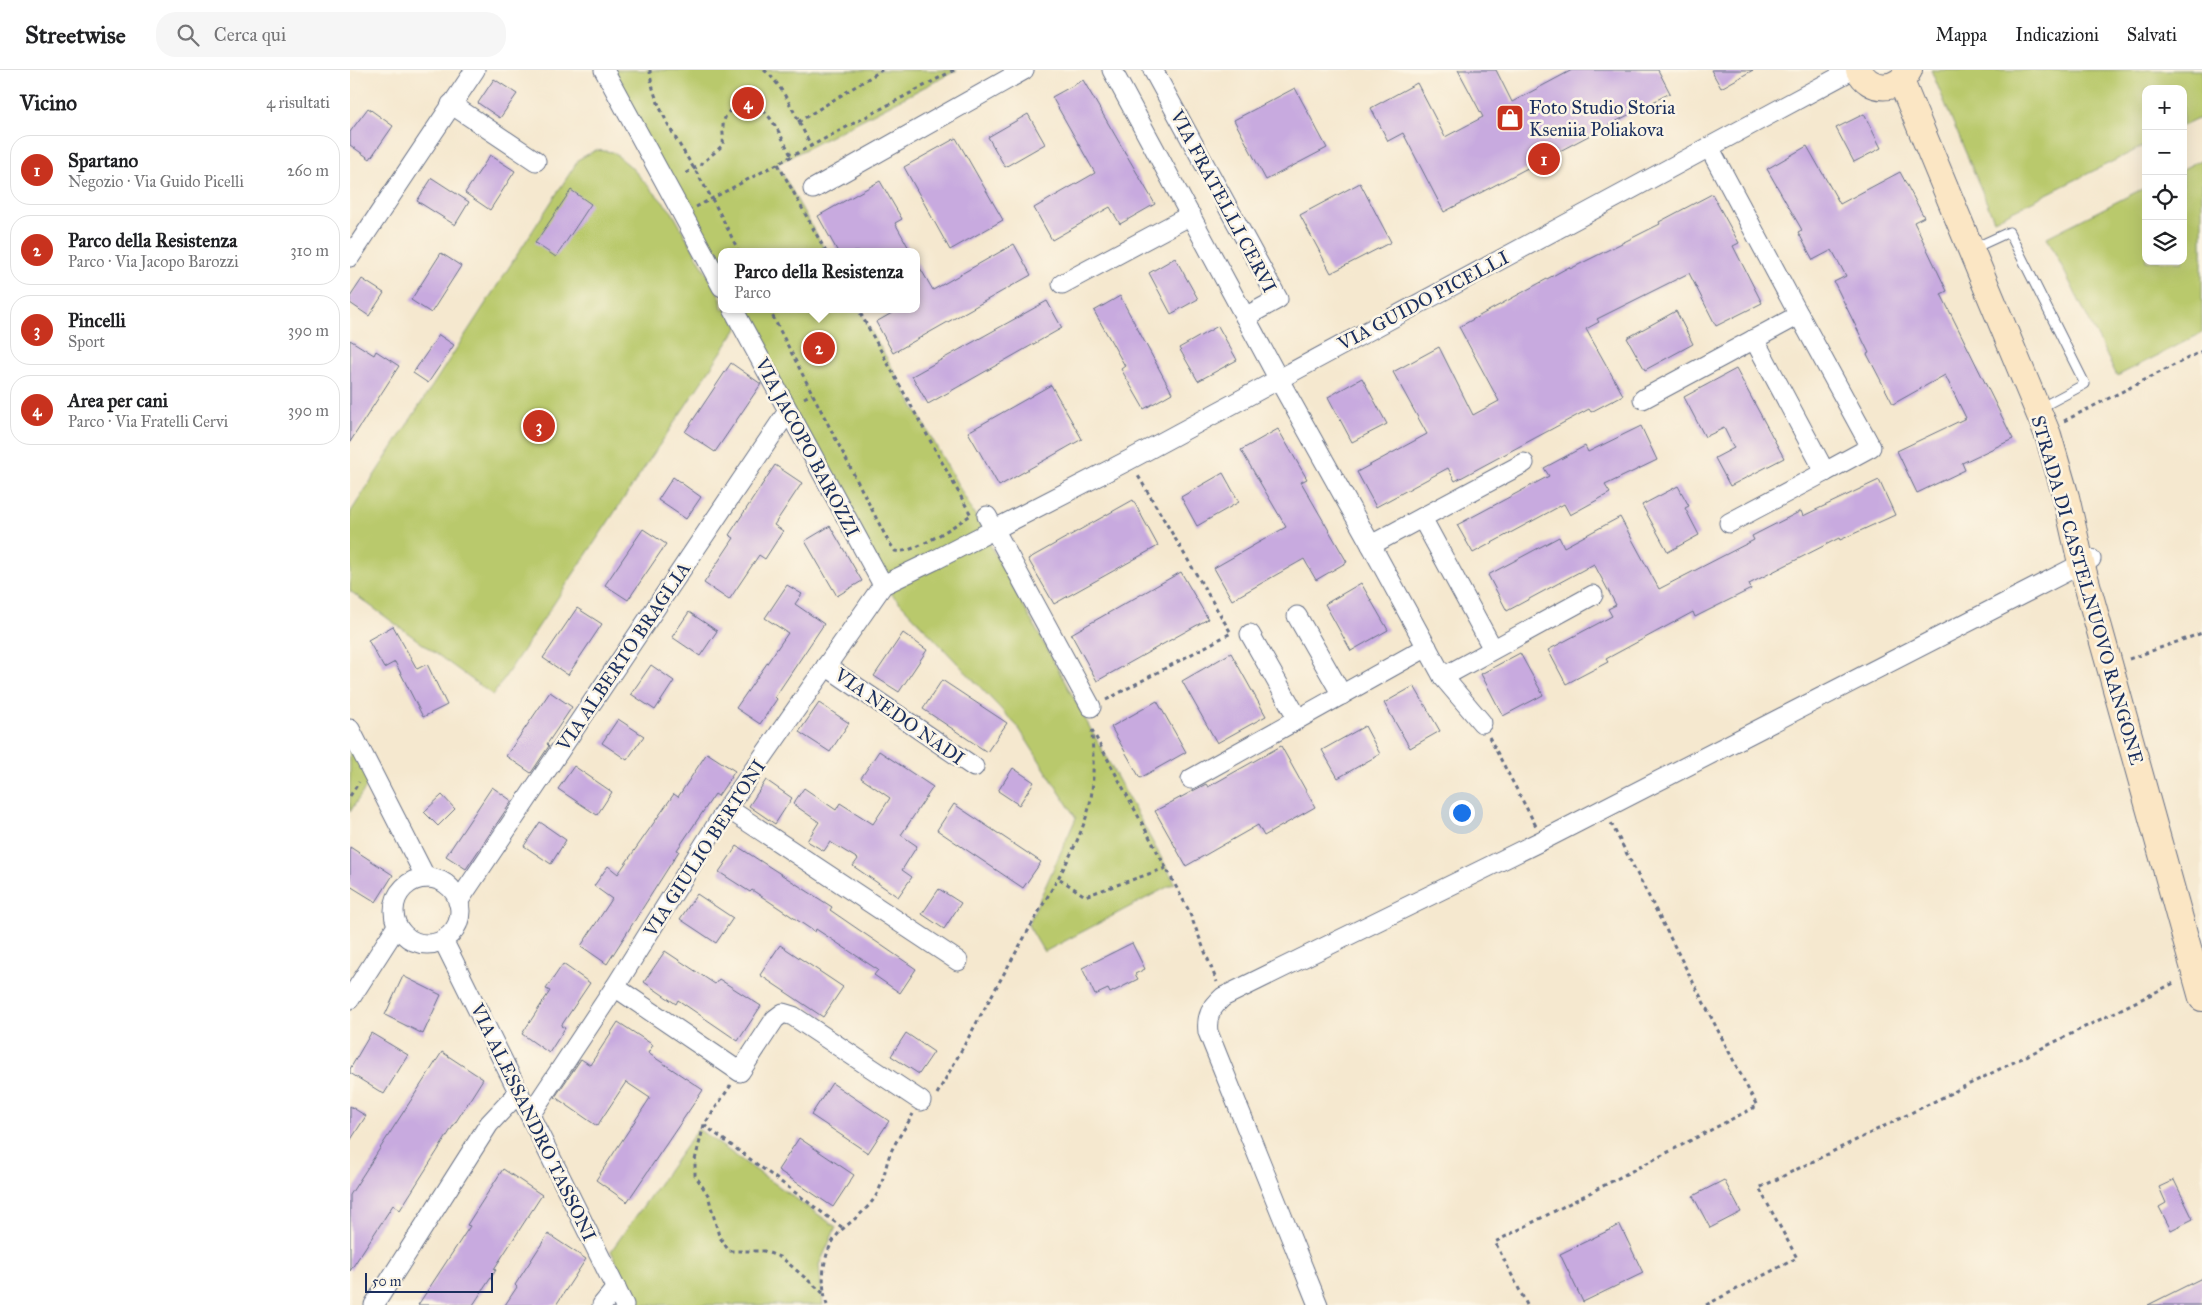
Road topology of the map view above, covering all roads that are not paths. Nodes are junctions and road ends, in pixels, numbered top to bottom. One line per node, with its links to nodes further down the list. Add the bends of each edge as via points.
1 (474, 70): 9 (street)
2 (604, 70): 16 (street)
3 (1024, 70): 12 (street)
4 (1112, 70): 13 (street, VIA FRATELLI CERVI)
5 (1153, 70): 20 (street, VIA FRATELLI CERVI, via 1278,299)
6 (1852, 70): 10 (street, VIA GUIDO PICELLI)
7 (1859, 70): 8 (main road, STRADA DI CASTELNUOVO RANGONE, via 1867,82 1876,86 1893,85)
8 (1905, 75): 14 (main road, STRADA DI CASTELNUOVO RANGONE)
9 (451, 104): 11 (street); 15 (street)
10 (1709, 147): 19 (street); 22 (street, VIA GUIDO PICELLI)
11 (536, 161)
12 (813, 188)
13 (1191, 215): 17 (street, VIA FRATELLI CERVI); 20 (street, VIA FRATELLI CERVI)
14 (1972, 249): 24 (main road, STRADA DI CASTELNUOVO RANGONE); 24 (lane, via 2009,232 2086,384)
15 (350, 257)
16 (718, 280)
17 (1062, 284)
18 (735, 313): 25 (street, VIA JACOPO BAROZZI)
19 (1799, 315): 21 (street); 27 (street, via 1871,447)
20 (1245, 317): 22 (street, VIA FRATELLI CERVI)
21 (1754, 339): 23 (street); 27 (street)
22 (1278, 378): 29 (street, VIA GUIDO PICELLI, via 1129,460); 31 (street, VIA FRATELLI CERVI)
23 (1643, 399)
24 (2038, 410): 32 (main road, STRADA DI CASTELNUOVO RANGONE)
25 (788, 411): 33 (street, VIA JACOPO BAROZZI); 50 (street, VIA ALBERTO BRAGLIA)
26 (1524, 463): 28 (street)
27 (1825, 472): 30 (street)
28 (1422, 518): 31 (street); 38 (street)
29 (991, 523): 33 (street, VIA GUIDO PICELLI); 42 (street)
30 (1729, 523)
31 (1371, 545): 37 (street, VIA FRATELLI CERVI)
32 (2086, 560): 55 (main road, STRADA DI CASTELNUOVO RANGONE); 61 (street, via 1544,840 1223,997 1209,1012 1206,1021 1208,1032)
33 (883, 585): 39 (street, VIA GIULIO BERTONI)
34 (1593, 595): 38 (street)
35 (1297, 616): 41 (street)
36 (1250, 634): 43 (street)
37 (1426, 647): 40 (street, VIA FRATELLI CERVI); 41 (street)
38 (1493, 649): 40 (street)
39 (826, 666): 46 (street, VIA NEDO NADI); 48 (street, VIA GIULIO BERTONI)
40 (1443, 677): 44 (street, VIA FRATELLI CERVI)
41 (1342, 694): 43 (street)
42 (1091, 707)
43 (1298, 719): 47 (street)
44 (1482, 723)
45 (350, 729): 49 (street, via 411,850)
46 (974, 767)
47 (1191, 779)
48 (727, 808): 53 (street); 54 (street, VIA GIULIO BERTONI)
49 (419, 879): 50 (street, via 436,879 446,884); 51 (street, via 404,886 396,900 394,916)
50 (458, 902): 52 (street, via 460,913 457,923)
51 (400, 930): 52 (street, via 422,944); 56 (street, via 384,947)
52 (443, 940): 57 (street, VIA ALESSANDRO TASSONI)
53 (958, 961)
54 (615, 987): 58 (street, via 740,1072 775,1019 783,1013 793,1016); 59 (street, VIA GIULIO BERTONI)
55 (2202, 998)
56 (350, 1000)
57 (519, 1092): 59 (street, VIA ALESSANDRO TASSONI); 62 (street, via 489,1124)
58 (921, 1102)
59 (530, 1115): 60 (street, VIA ALESSANDRO TASSONI)
60 (616, 1288): 63 (street); 64 (street, VIA ALESSANDRO TASSONI)
61 (1317, 1303)
62 (374, 1305)
63 (602, 1305)
64 (624, 1305)

